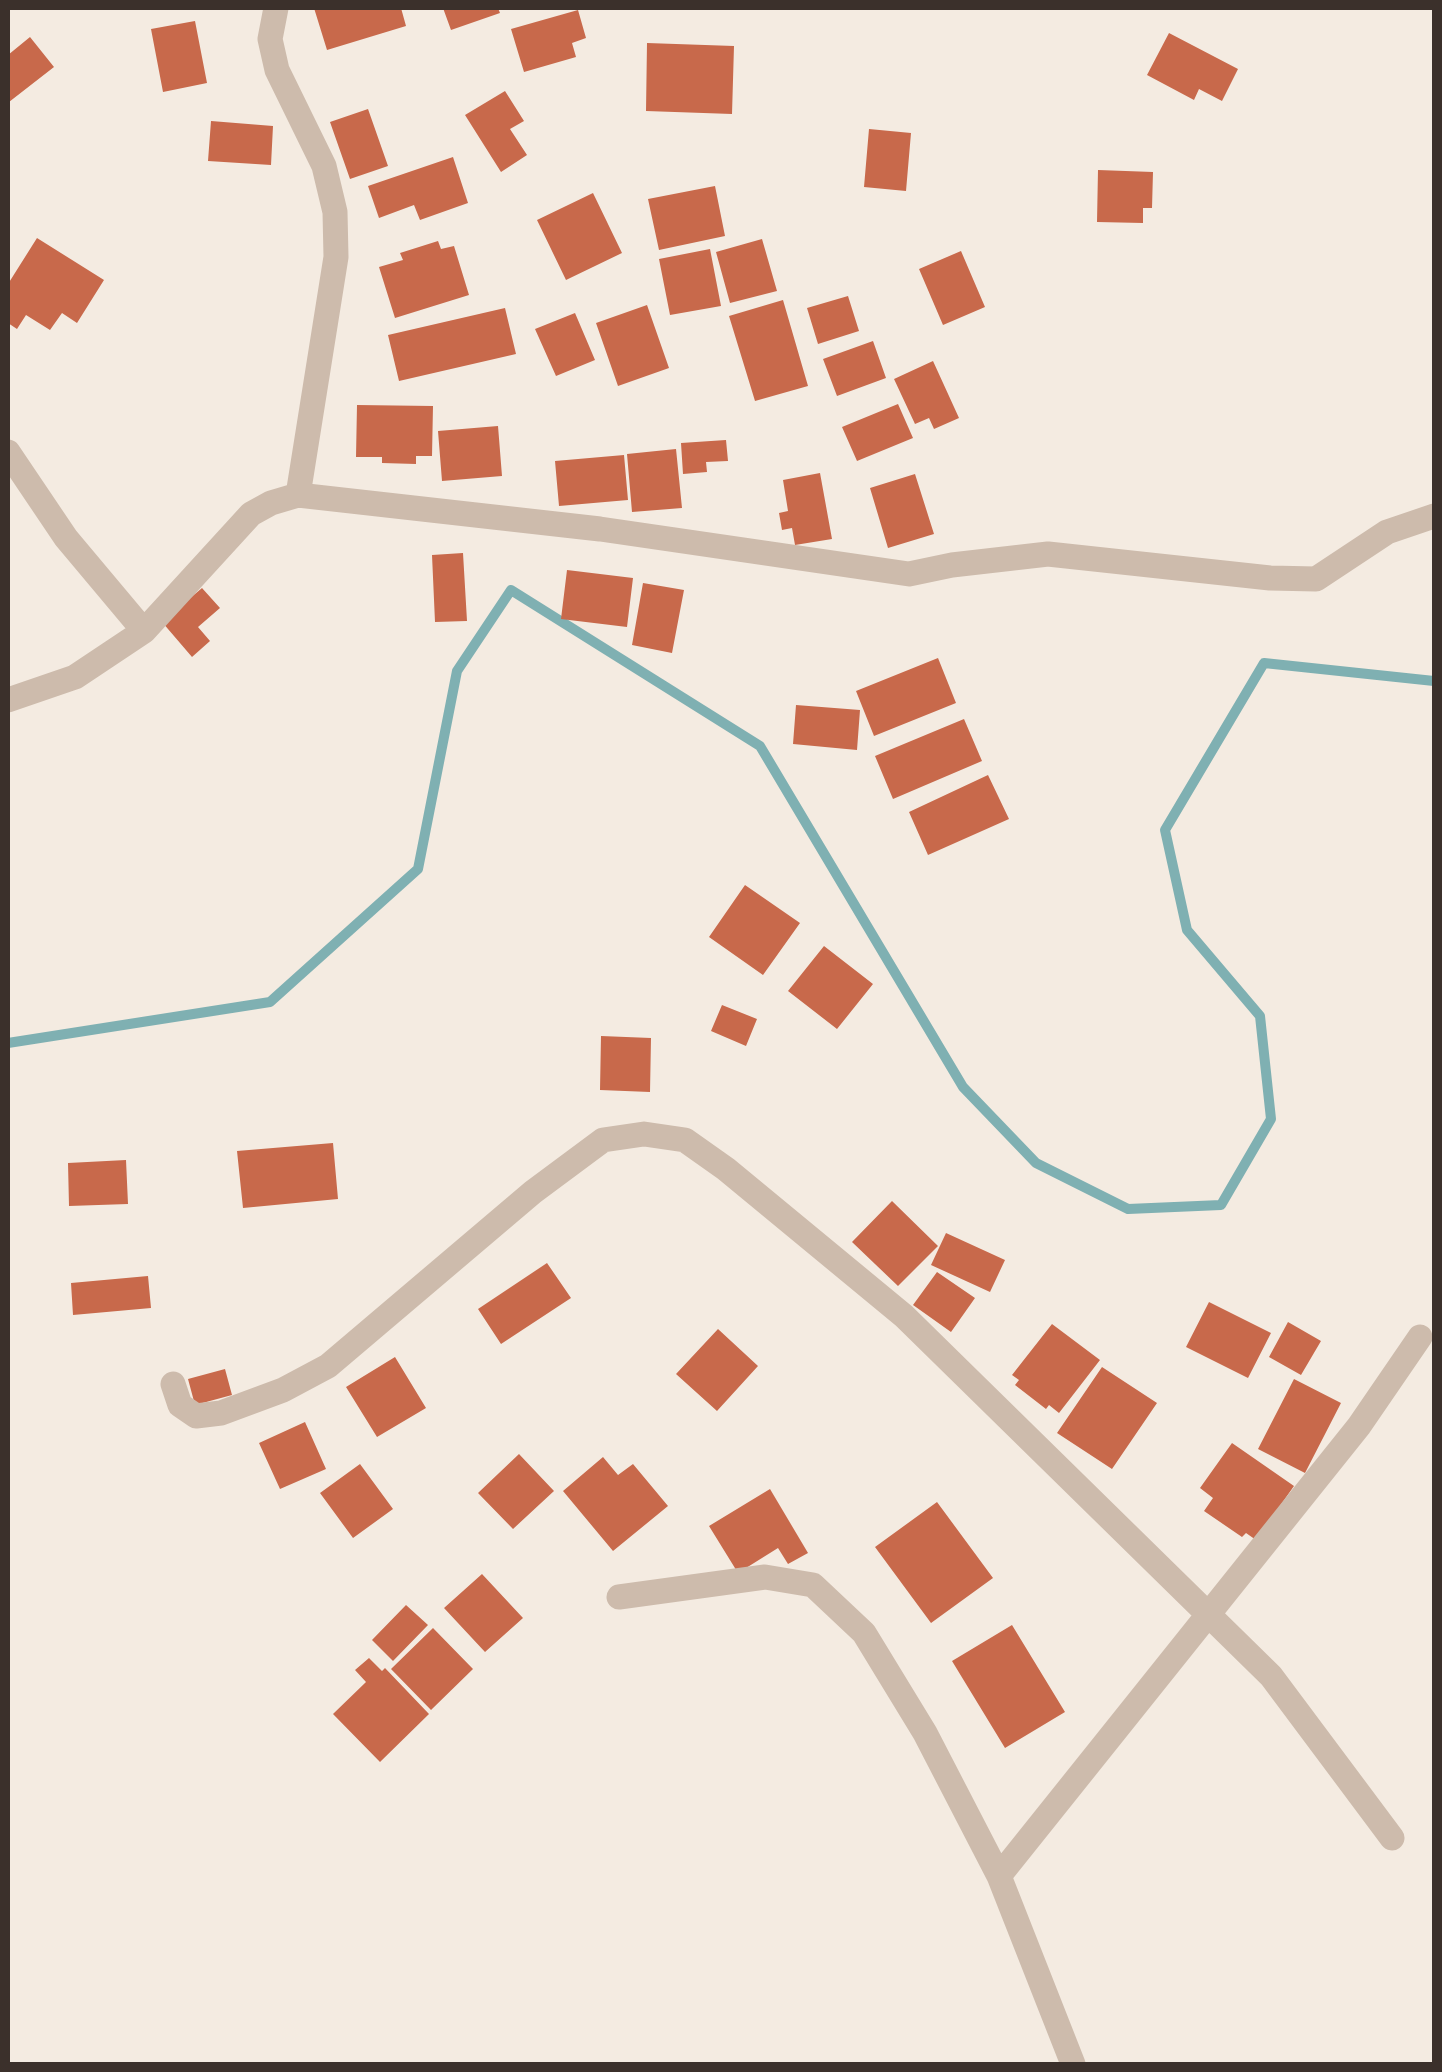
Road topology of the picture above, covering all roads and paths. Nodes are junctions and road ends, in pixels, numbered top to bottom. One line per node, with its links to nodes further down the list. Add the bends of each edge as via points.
1 (276, 8): 3 (street, via 270,38 277,70 324,166 335,212 336,256)
2 (8, 452): 5 (street, via 66,538)
3 (298, 496): 4 (street, via 600,529 909,574 1048,554 1316,579 1387,532); 5 (street, via 251,514)
4 (1434, 516)
5 (144, 631): 6 (street, via 75,677)
6 (8, 700)
7 (1420, 1338): 10 (street, via 1359,1426)
8 (173, 1384): 10 (street, via 180,1405 196,1416 283,1390 328,1366 603,1140 644,1134 685,1140 904,1316)
9 (620, 1597): 12 (street, via 765,1577 813,1584 864,1633)
10 (1207, 1614): 11 (street, via 1271,1676); 12 (street)
11 (1392, 1838)
12 (999, 1876): 13 (street)
13 (1073, 2064)

